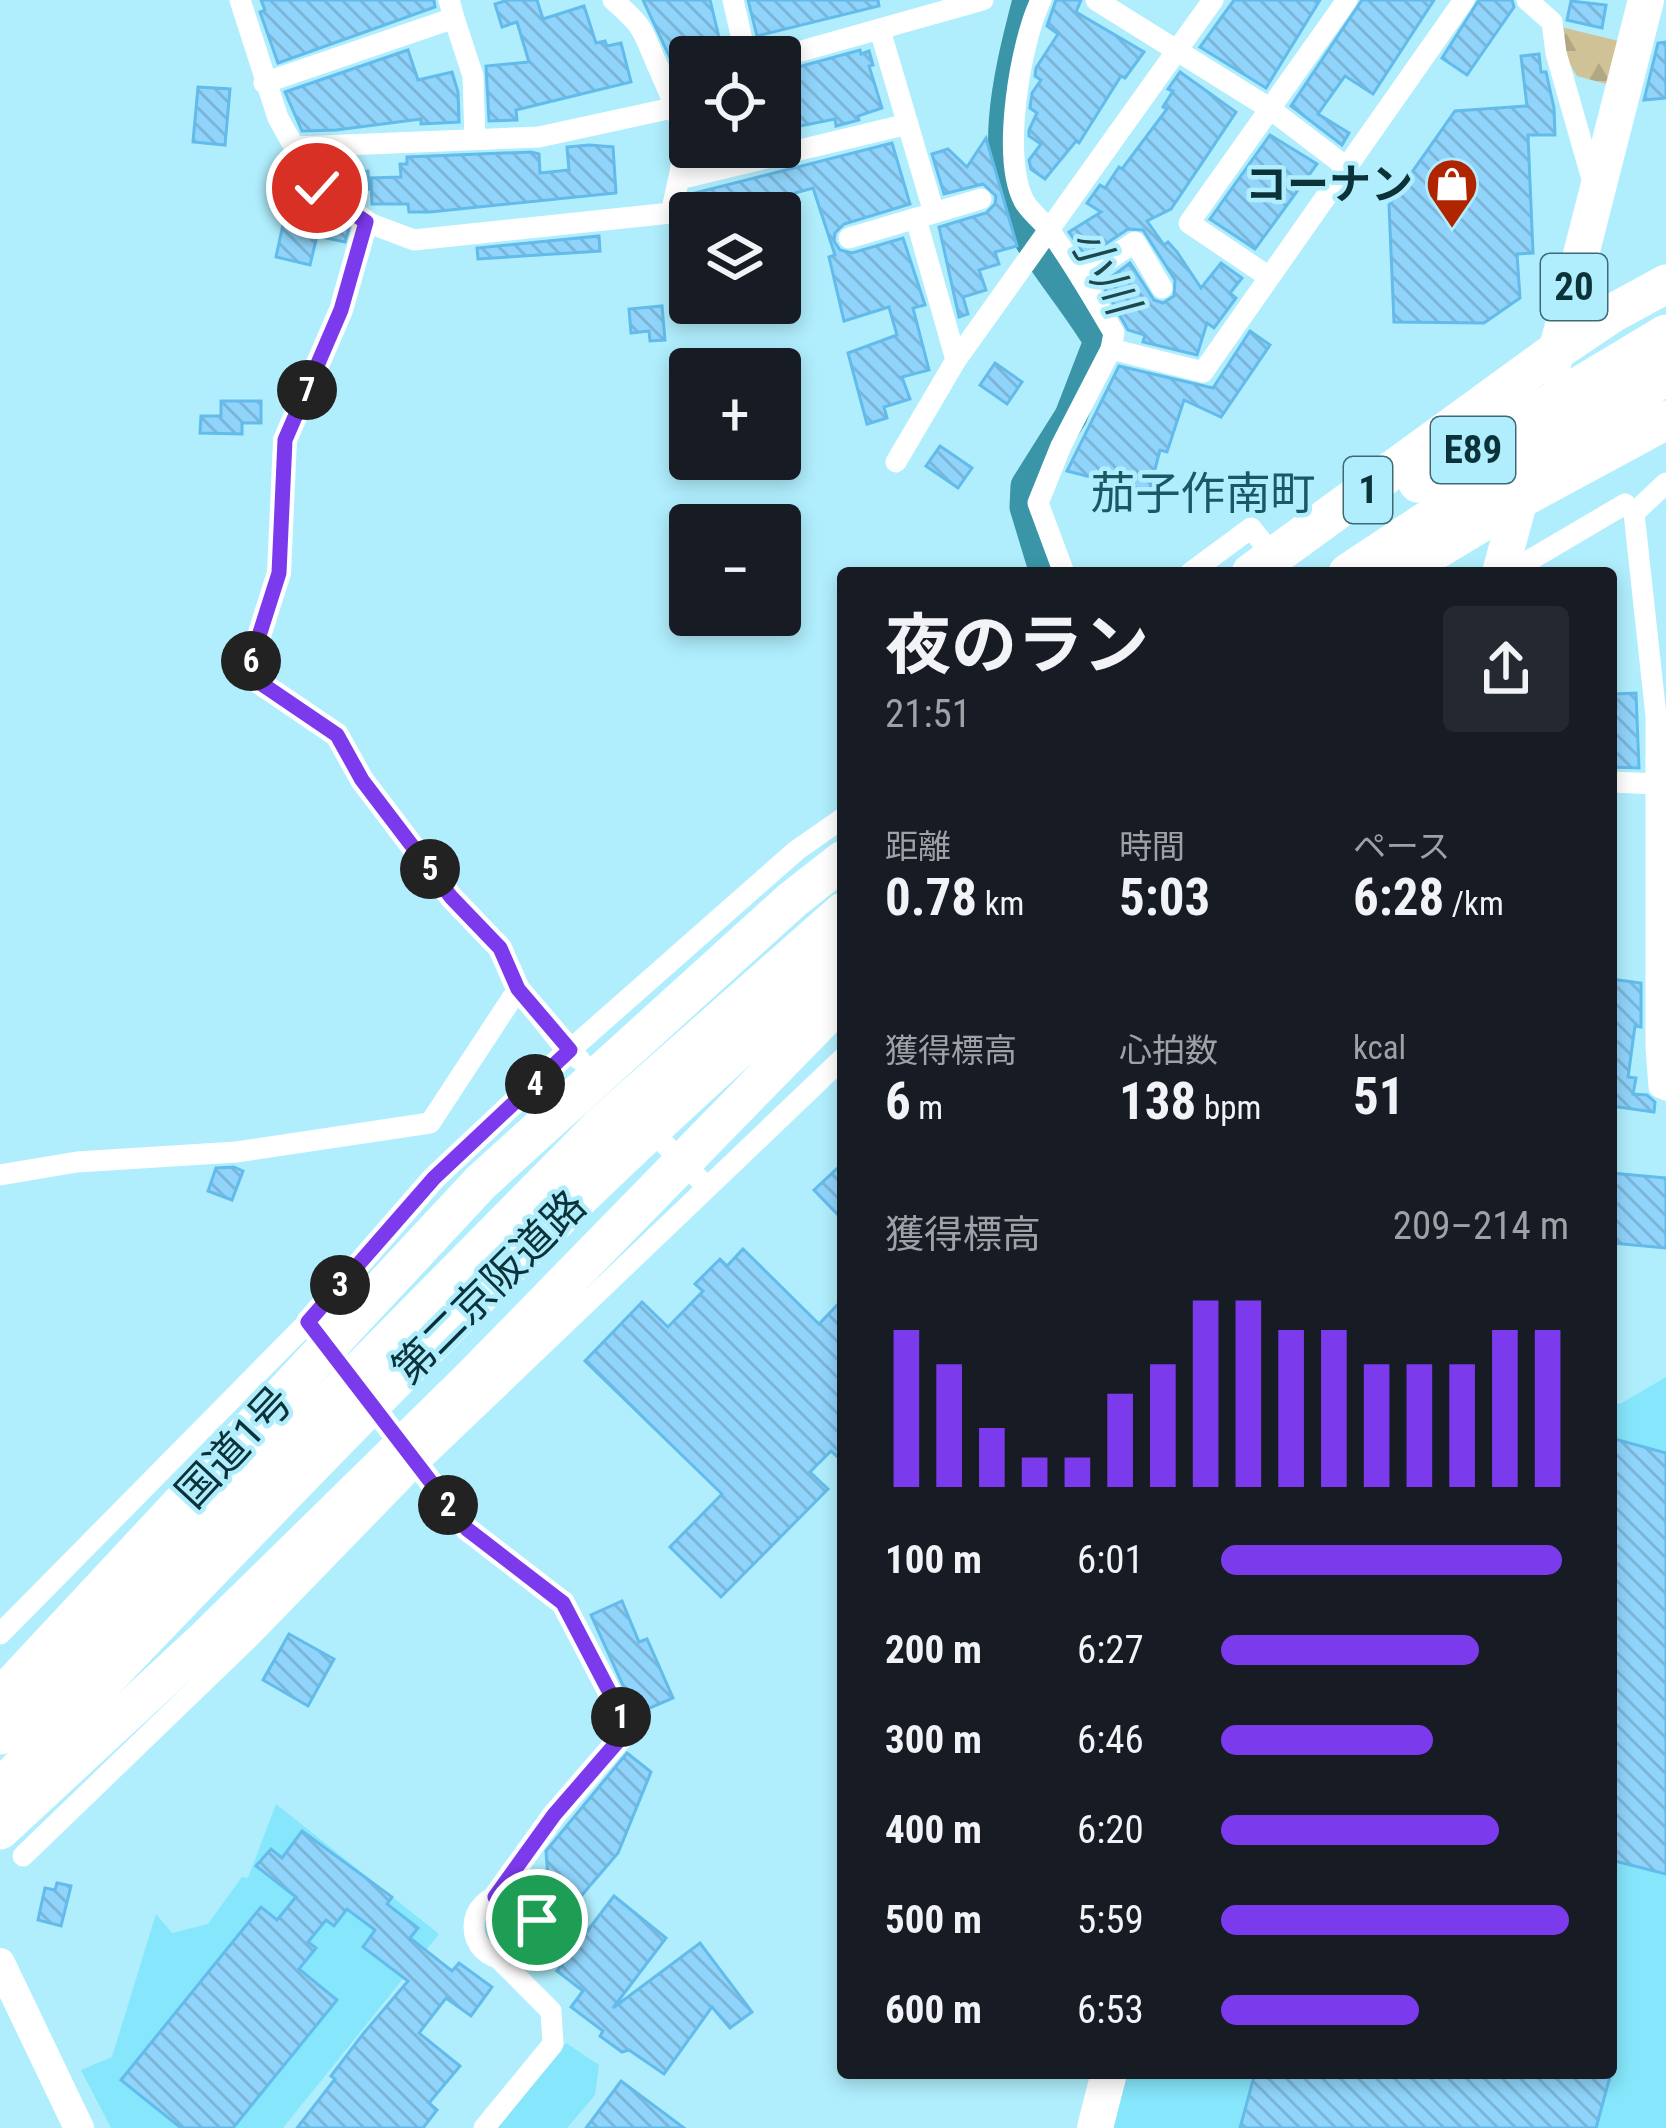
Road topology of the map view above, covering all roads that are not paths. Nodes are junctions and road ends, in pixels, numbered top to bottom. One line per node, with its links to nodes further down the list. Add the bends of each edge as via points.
1 (240, 0): 19 (street)
2 (613, 0): 18 (street, via 645,29)
3 (733, 0): 15 (street)
4 (983, 0): 14 (street)
5 (1041, 0): 32 (street, via 1016,90 1016,158 1023,200)
6 (1096, 0): 17 (street)
7 (1213, 0): 17 (street)
8 (1347, 0): 21 (street)
9 (1464, 0): 25 (street)
10 (1527, 0): 13 (street)
11 (1646, 0): 28 (main road, 20)
12 (452, 9): 19 (street); 23 (street, via 473,76)
13 (1552, 11): 28 (street)
14 (880, 30): 16 (street); 22 (street)
15 (741, 36)
16 (801, 51)
17 (1179, 51): 21 (street); 32 (street)
18 (669, 73)
19 (264, 82): 24 (street)
20 (669, 95): 23 (street, via 539,136)
21 (1269, 108): 25 (street); 35 (street, via 1189,223)
22 (908, 124): 27 (street); 30 (street)
23 (475, 140): 24 (street)
24 (295, 147): 31 (street, via 317,188)
25 (1345, 166): 35 (street)
26 (681, 168): 27 (street)
27 (679, 179): 31 (street, via 671,213 414,240)
28 (1595, 192): 40 (main road, 20)
29 (981, 199): 30 (street)
30 (925, 216): 33 (street); 41 (street)
31 (366, 222): 65 (street, via 341,310 285,440 279,573 251,661 256,680 337,735 374,797 500,948)
32 (1042, 236): 34 (street); 41 (street)
33 (849, 238)
34 (1081, 278): 37 (street, via 1140,238); 39 (street, via 1114,333)
35 (1269, 278): 39 (street, via 1203,373)
36 (1666, 284): 40 (highway, 1)
37 (1162, 288)
38 (1666, 334): 52 (highway, E89)
39 (1112, 350): 48 (street, via 1038,503)
40 (1556, 351): 46 (main road, 20); 51 (highway, 1)
41 (956, 360): 44 (street)
42 (1666, 376): 53 (highway, E89)
43 (1666, 420): 46 (highway, 1)
44 (896, 462)
45 (1666, 483): 47 (street)
46 (1520, 499): 54 (highway, 1); 55 (main road, 20)
47 (1634, 513): 56 (street, via 1625,504); 57 (street)
48 (1062, 567)
49 (1198, 567): 50 (street, via 1251,528)
50 (1270, 567)
51 (1271, 567)
52 (1272, 567)
53 (1357, 567)
54 (1408, 567)
55 (1505, 567)
56 (1515, 567)
57 (1661, 718): 59 (street)
58 (1617, 782): 59 (street)
59 (1657, 784): 70 (street, via 1655,1048 1659,1087)
60 (837, 822): 68 (street)
61 (837, 847): 78 (highway, via 655,994 429,1208)
62 (837, 865): 79 (highway, 国道1号, via 481,1182)
63 (837, 917): 80 (highway, 第二京阪道路, via 604,1123)
64 (837, 963): 81 (highway, 第二京阪道路, via 626,1151 450,1324)
65 (518, 989): 68 (street); 71 (street, via 430,1123)
66 (837, 1004): 77 (highway)
67 (837, 1037): 81 (highway, via 587,1231)
68 (570, 1050): 72 (street); 73 (street, via 434,1178)
69 (837, 1064): 72 (street)
70 (1666, 1090)
71 (0, 1175)
72 (706, 1186): 74 (street)
73 (308, 1322): 74 (street); 75 (street)
74 (417, 1466): 76 (street); 82 (street, via 467,1529 563,1603 625,1733)
75 (7, 1627)
76 (252, 1635): 77 (street); 81 (street)
77 (207, 1638): 81 (highway)
78 (0, 1674)
79 (0, 1698)
80 (0, 1735)
81 (9, 1824)
82 (495, 1897): 83 (street, via 478,1910 473,1929); 83 (street, via 526,1902 538,1930 529,1950)
83 (499, 1959): 88 (street, via 551,2011 554,2044)
84 (0, 1963): 85 (street)
85 (10, 2006): 87 (street)
86 (1107, 2079): 89 (main road)
87 (79, 2128)
88 (484, 2128)
89 (1095, 2128)

